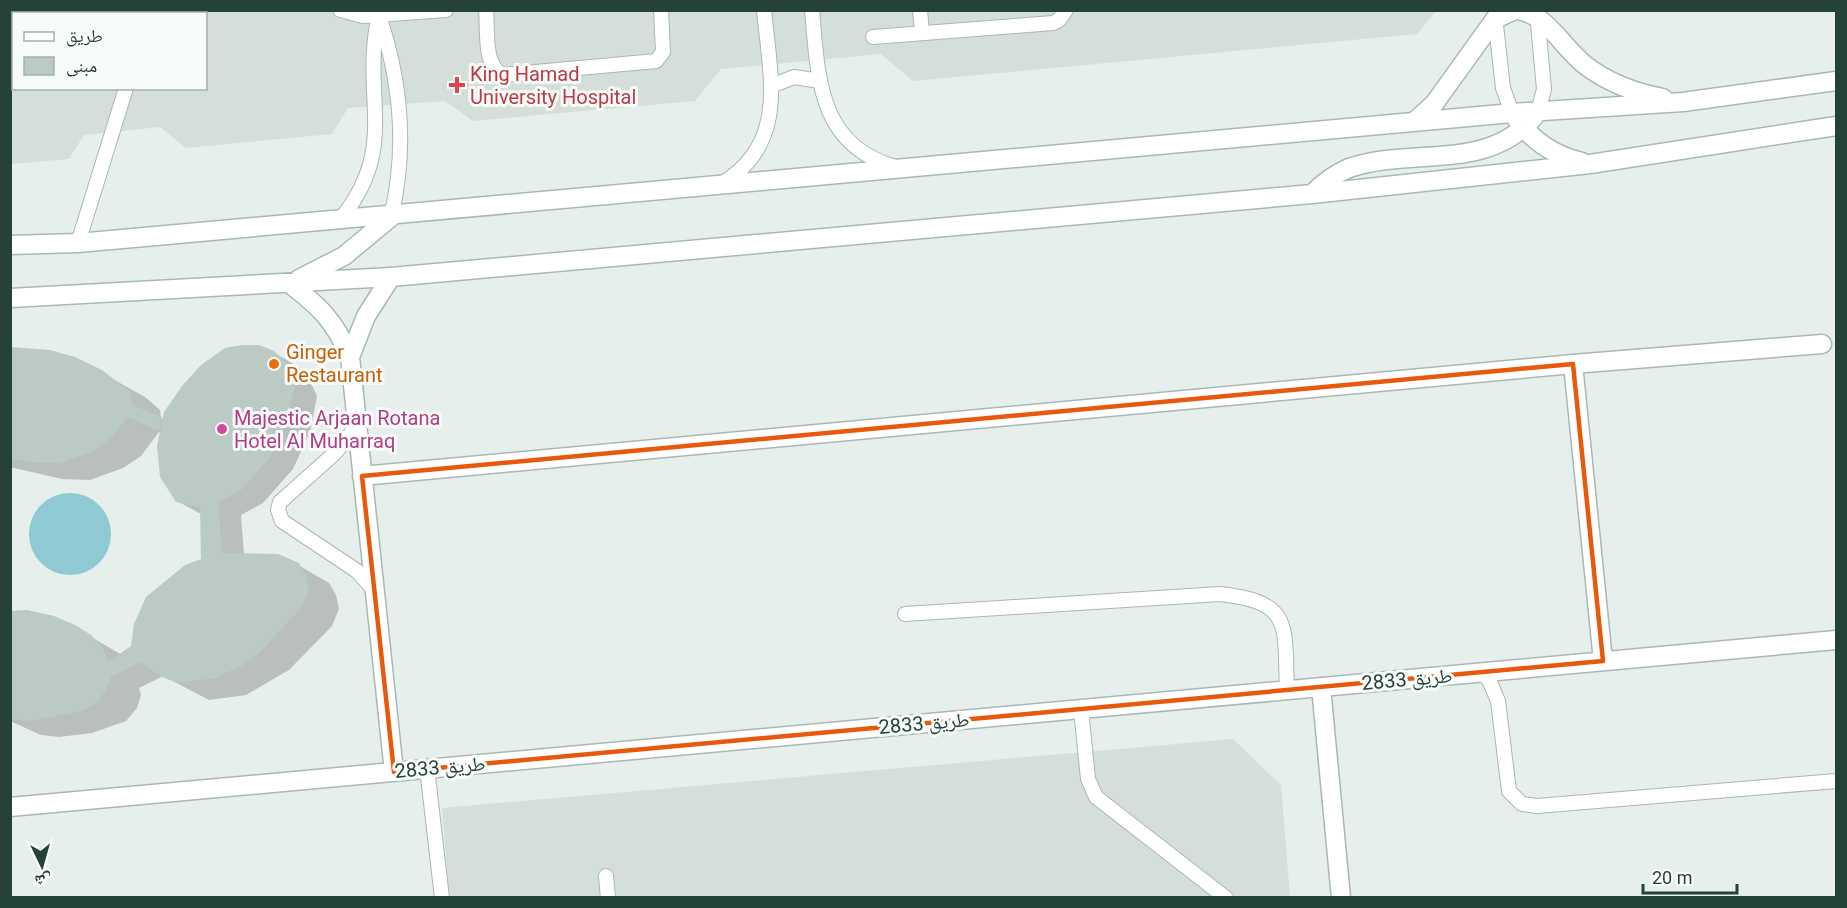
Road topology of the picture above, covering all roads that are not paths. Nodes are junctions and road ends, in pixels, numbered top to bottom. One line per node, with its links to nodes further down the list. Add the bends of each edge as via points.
1 (196, 10): 11 (lane)
2 (340, 10): 12 (lane, via 363,16)
3 (446, 10): 12 (lane)
4 (486, 10): 5 (lane, via 490,60 503,75 656,62 663,52)
5 (661, 10)
6 (765, 10): 19 (lane)
7 (812, 10): 17 (lane)
8 (920, 10): 15 (lane)
9 (1066, 10): 15 (lane, via 1053,23)
10 (1516, 10): 13 (street); 14 (street)
11 (181, 12)
12 (379, 13): 31 (lane, via 391,57 401,132 398,189); 32 (lane, via 373,53 377,131 374,155 363,187)
13 (1537, 13): 21 (street, via 1586,65 1648,96); 22 (lane, via 1544,88)
14 (1495, 15): 23 (lane, via 1503,88); 24 (street, via 1434,104)
15 (922, 33): 16 (lane)
16 (873, 37)
17 (820, 81): 19 (lane, via 794,77); 28 (lane, via 832,120 846,138 862,152)
18 (1836, 81): 21 (street)
19 (771, 86): 29 (lane, via 769,125 762,144 750,162)
20 (125, 90): 33 (lane)
21 (1683, 102): 22 (street)
22 (1538, 111): 23 (street); 26 (street)
23 (1512, 113): 24 (street); 26 (street)
24 (1414, 122): 28 (street)
25 (1836, 126): 27 (street)
26 (1524, 128): 27 (street, via 1553,153); 30 (street, via 1485,149 1349,168)
27 (1590, 164): 30 (street)
28 (904, 169): 29 (street)
29 (717, 187): 31 (street)
30 (1312, 194): 35 (street)
31 (391, 217): 32 (street); 36 (street, via 344,256)
32 (339, 221): 33 (street)
33 (78, 243): 34 (street)
34 (10, 244)
35 (391, 277): 36 (street); 39 (street, via 366,316)
36 (289, 283): 37 (street); 39 (street, via 327,314)
37 (10, 298)
38 (1822, 344): 40 (street)
39 (350, 357): 41 (street)
40 (1573, 364): 42 (street); 46 (street)
41 (357, 426): 42 (street); 43 (lane, via 335,453 280,502 278,510 282,521 357,571)
42 (362, 476): 43 (street)
43 (375, 591): 52 (street)
44 (905, 614): 49 (lane, via 1220,594 1251,597 1270,607 1284,627)
45 (1836, 640): 46 (street, طريق 2833)
46 (1603, 661): 47 (street, طريق 2833)
47 (1481, 672): 48 (street, طريق 2833); 53 (lane, via 1498,701 1509,791 1522,804 1536,806)
48 (1321, 687): 49 (street, طريق 2833); 59 (street)
49 (1287, 690): 50 (street, طريق 2833)
50 (1080, 709): 51 (street, طريق 2833); 58 (lane, via 1088,779 1096,797)
51 (427, 768): 52 (street, طريق 2833); 56 (lane)
52 (394, 772): 54 (street, طريق 2833)
53 (1836, 781)
54 (10, 807)
55 (606, 876): 57 (lane)
56 (442, 897)
57 (608, 897)
58 (1226, 897)
59 (1341, 897)

